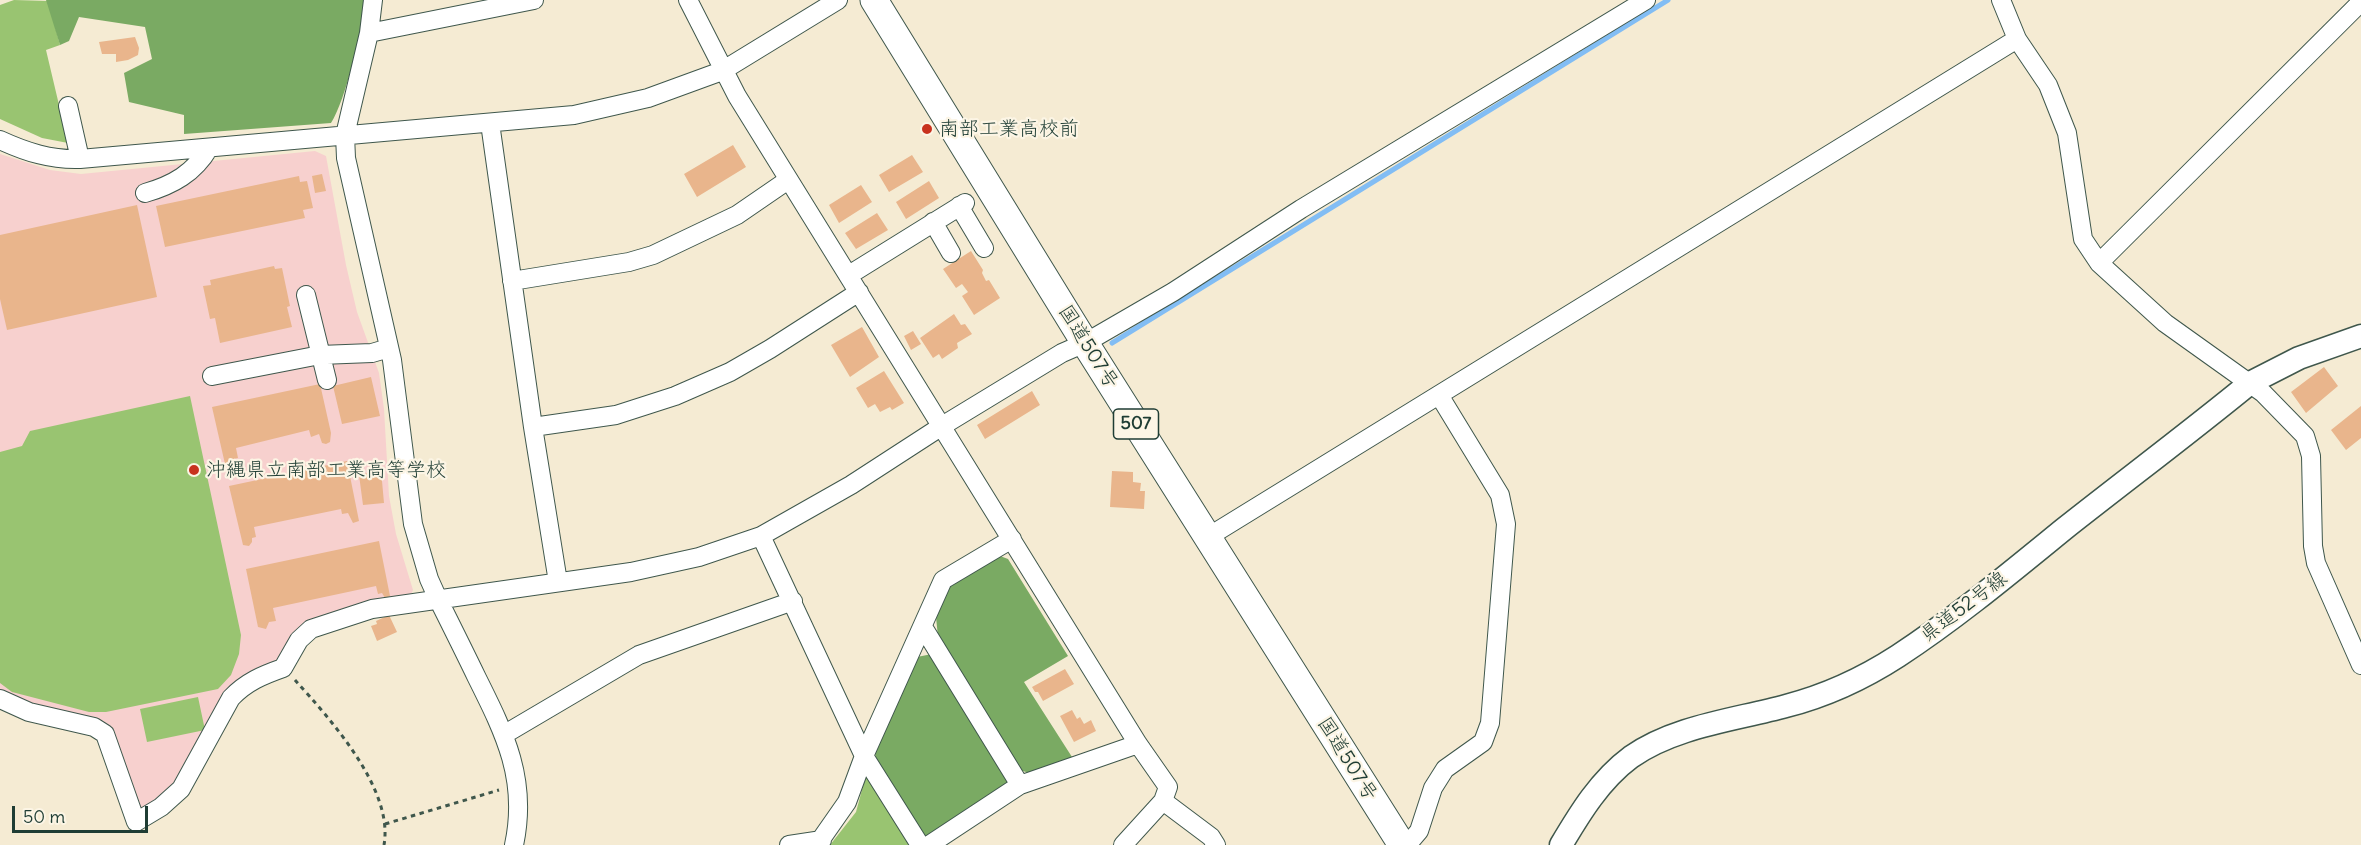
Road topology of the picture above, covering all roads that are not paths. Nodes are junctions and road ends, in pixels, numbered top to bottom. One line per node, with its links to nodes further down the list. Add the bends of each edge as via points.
1 (373, 0): 9 (street)
2 (534, 0): 9 (street)
3 (688, 0): 11 (street)
4 (838, 0): 11 (street)
5 (874, 0): 29 (highway, 国道507号 / 507)
6 (1646, 0): 29 (street)
7 (2001, 0): 10 (street)
8 (2361, 2): 23 (street)
9 (369, 33): 14 (street)
10 (2017, 39): 23 (street, via 2048,85 2067,133 2083,239); 35 (street)
11 (722, 71): 13 (street, via 610,109); 18 (street)
12 (68, 106): 17 (street)
13 (490, 123): 14 (street); 25 (street)
14 (345, 135): 16 (street); 30 (street, via 346,158)
15 (0, 140): 17 (street, via 24,151)
16 (209, 148): 17 (street); 19 (street, via 200,164 179,179)
17 (80, 159)
18 (788, 180): 24 (street); 25 (street, via 737,215 653,255)
19 (145, 193)
20 (933, 222): 21 (street, via 962,204); 22 (street); 24 (street)
21 (984, 248)
22 (951, 253)
23 (2099, 263): 34 (street, via 2165,323)
24 (849, 275): 26 (street)
25 (512, 281): 37 (street)
26 (859, 292): 36 (street); 37 (street, via 730,372 675,396 616,415)
27 (306, 295): 31 (street)
28 (2361, 336): 34 (main road, 県道52号線, via 2300,358)
29 (1085, 343): 36 (street); 39 (highway, 国道507号 / 507)
30 (389, 348): 31 (street, via 372,353); 42 (street, via 413,524)
31 (320, 355): 32 (street); 33 (street)
32 (212, 376)
33 (327, 380)
34 (2250, 383): 45 (street, via 2305,436 2311,456 2316,563); 63 (main road, 県道52号線, via 1898,657 1810,699 1694,729 1632,756 1596,791)
35 (1438, 395): 39 (street); 62 (street, via 1500,495 1506,524 1490,723 1483,742 1445,769 1433,788 1419,831)
36 (942, 426): 38 (street, via 850,486); 40 (street)
37 (533, 427): 41 (street)
38 (761, 536): 41 (street, via 699,557); 43 (street)
39 (1209, 537): 61 (highway, 国道507号 / 507)
40 (1012, 539): 44 (street, via 943,580); 48 (street)
41 (558, 582): 42 (street)
42 (438, 599): 46 (street, via 372,609 311,629 288,655 283,668 242,686 231,698 181,789 136,822 105,734 94,726 29,712); 47 (street)
43 (794, 601): 47 (street, via 639,655); 49 (street)
44 (922, 627): 49 (street); 50 (street)
45 (2361, 665)
46 (0, 699)
47 (505, 734): 52 (street, via 517,784)
48 (1138, 744): 50 (street); 51 (street, via 1168,787)
49 (864, 756): 53 (street, via 847,802); 57 (street)
50 (1020, 785): 58 (street)
51 (1163, 801): 59 (street); 60 (street)
52 (518, 826): 54 (street); 55 (street)
53 (819, 842): 56 (street)
54 (514, 845)
55 (522, 845)
56 (789, 845)
57 (920, 845)
58 (929, 845)
59 (1123, 845)
60 (1216, 845)
61 (1402, 845)
62 (1407, 845)
63 (1561, 845)

